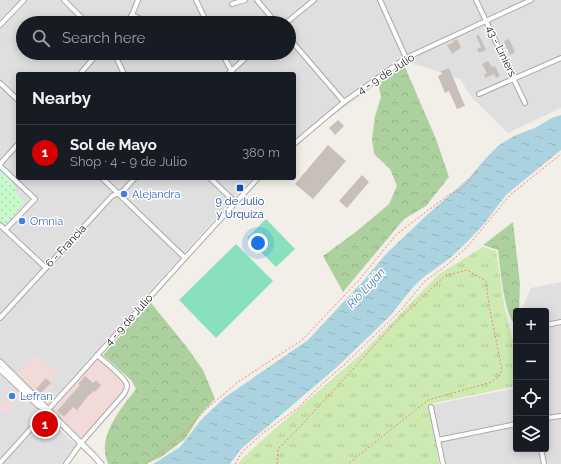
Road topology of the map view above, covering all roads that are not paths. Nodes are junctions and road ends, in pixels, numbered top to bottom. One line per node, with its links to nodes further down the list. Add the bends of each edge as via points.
1 (24, 0): 18 (street)
2 (64, 0): 13 (street)
3 (138, 0): 12 (street)
4 (196, 0): 14 (street)
5 (245, 0): 11 (street)
6 (257, 0): 15 (street)
7 (314, 0): 16 (street)
8 (380, 0): 20 (street)
9 (476, 0): 17 (street, 43 - Liniers)
10 (531, 0): 17 (street, 4 - 9 de Julio)
11 (232, 4)
12 (132, 15)
13 (80, 16)
14 (204, 16)
15 (270, 16)
16 (295, 16)
17 (486, 22): 20 (street, 4 - 9 de Julio); 30 (street, 43 - Liniers)
18 (0, 25)
19 (296, 46): 34 (street)
20 (406, 58): 34 (street, 4 - 9 de Julio)
21 (561, 58): 30 (street)
22 (92, 60): 26 (street)
23 (117, 60): 27 (street)
24 (224, 60): 28 (street)
25 (244, 60): 29 (street)
26 (82, 72)
27 (123, 72)
28 (230, 72)
29 (232, 72)
30 (514, 78): 32 (street); 35 (street, 43 - Liniers)
31 (0, 83): 33 (street)
32 (479, 94)
33 (16, 98)
34 (344, 102): 36 (street, 4 - 9 de Julio)
35 (525, 103)
36 (296, 142)
37 (16, 146): 38 (street)
38 (0, 165): 46 (street, via 34,199)
39 (104, 180): 43 (street)
40 (133, 180): 43 (street, 6 - Francia)
41 (212, 180): 44 (street)
42 (256, 180): 44 (street, 4 - 9 de Julio)
43 (118, 193): 47 (street); 48 (street, 6 - Francia, via 112,196)
44 (236, 203): 47 (street, 4 - 9 de Julio)
45 (0, 225): 46 (street)
46 (5, 230): 48 (street)
47 (185, 258): 52 (street, 4 - 9 de Julio)
48 (46, 268): 49 (street, 6 - Francia)
49 (0, 318)
50 (561, 322): 51 (street)
51 (549, 324)
52 (97, 355): 56 (street, 4 - 9 de Julio); 61 (street, via 123,378 127,385 124,394)
53 (0, 362): 56 (street)
54 (0, 369): 56 (street)
55 (431, 407): 60 (street)
56 (47, 411): 61 (street); 63 (street, 4 - 9 de Julio)
57 (561, 416): 58 (street)
58 (549, 418)
59 (513, 425): 60 (street)
60 (438, 440): 66 (street)
61 (81, 443): 64 (street); 65 (street)
62 (542, 452): 67 (street)
63 (0, 463)
64 (66, 464)
65 (100, 464)
66 (443, 464)
67 (544, 464)

